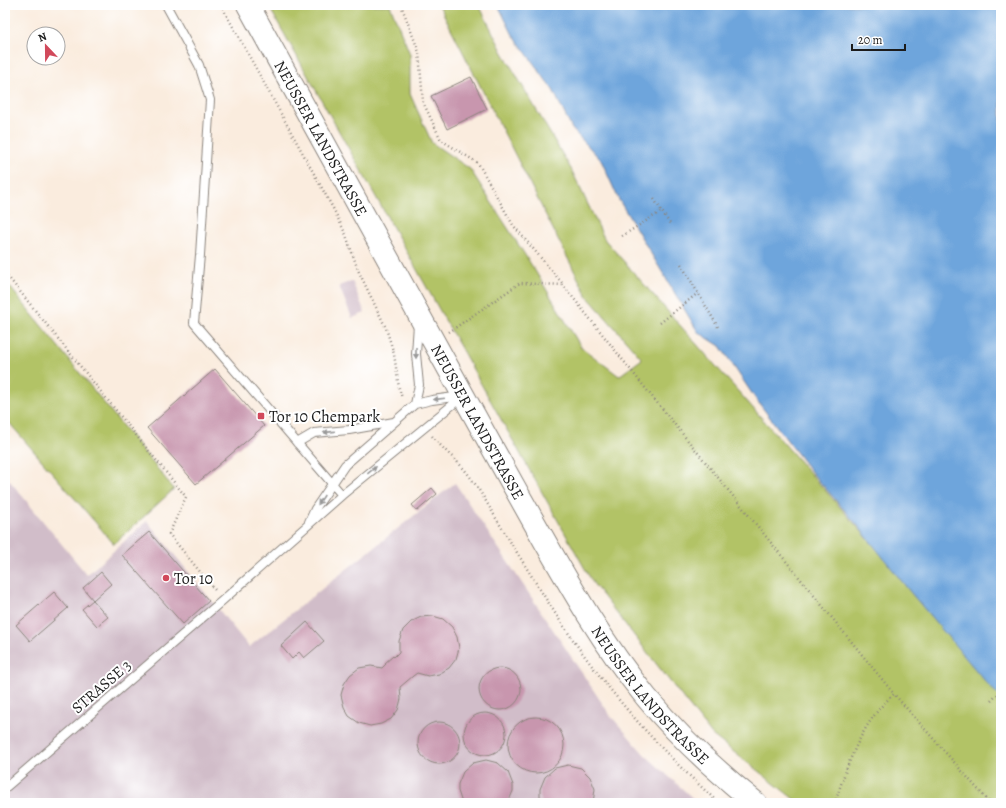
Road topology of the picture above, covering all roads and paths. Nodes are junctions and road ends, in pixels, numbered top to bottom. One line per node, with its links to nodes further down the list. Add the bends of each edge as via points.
1 (166, 5): 19 (lane, via 199,65 210,100 194,323)
2 (248, 5): 12 (main road, NEUSSER LANDSTRASSE)
3 (401, 5): 10 (path, via 419,52 423,102 441,140 478,163 513,225)
4 (654, 199): 5 (path)
5 (662, 211): 6 (path); 7 (path)
6 (670, 224)
7 (622, 236)
8 (681, 264): 11 (path)
9 (5, 273): 23 (path, via 186,497 169,534)
10 (563, 285): 15 (path, via 520,283); 25 (path)
11 (698, 293): 13 (path); 14 (path)
12 (418, 314): 15 (main road, NEUSSER LANDSTRASSE); 17 (lane, one-way to 17, via 416,354 419,385)
13 (660, 323)
14 (718, 327)
15 (434, 342): 16 (main road, NEUSSER LANDSTRASSE)
16 (463, 396): 17 (lane, one-way to 17); 21 (lane, STRASSE 3, one-way to 16); 28 (main road, NEUSSER LANDSTRASSE, via 560,568 616,658 675,729 730,782)
17 (415, 404): 18 (lane)
18 (395, 422): 19 (lane, one-way to 19, via 314,434); 20 (lane, via 345,465)
19 (297, 443): 20 (lane)
20 (331, 484): 21 (lane); 22 (lane, one-way to 22)
21 (342, 495): 22 (lane, STRASSE 3)
22 (308, 525): 23 (lane, STRASSE 3)
23 (223, 600): 27 (lane, STRASSE 3)
24 (1001, 691): 26 (path)
25 (894, 694): 29 (path, via 884,703 867,727 850,758); 30 (path)
26 (991, 701)
27 (5, 788)
28 (756, 803)
29 (835, 803)
30 (990, 803)

